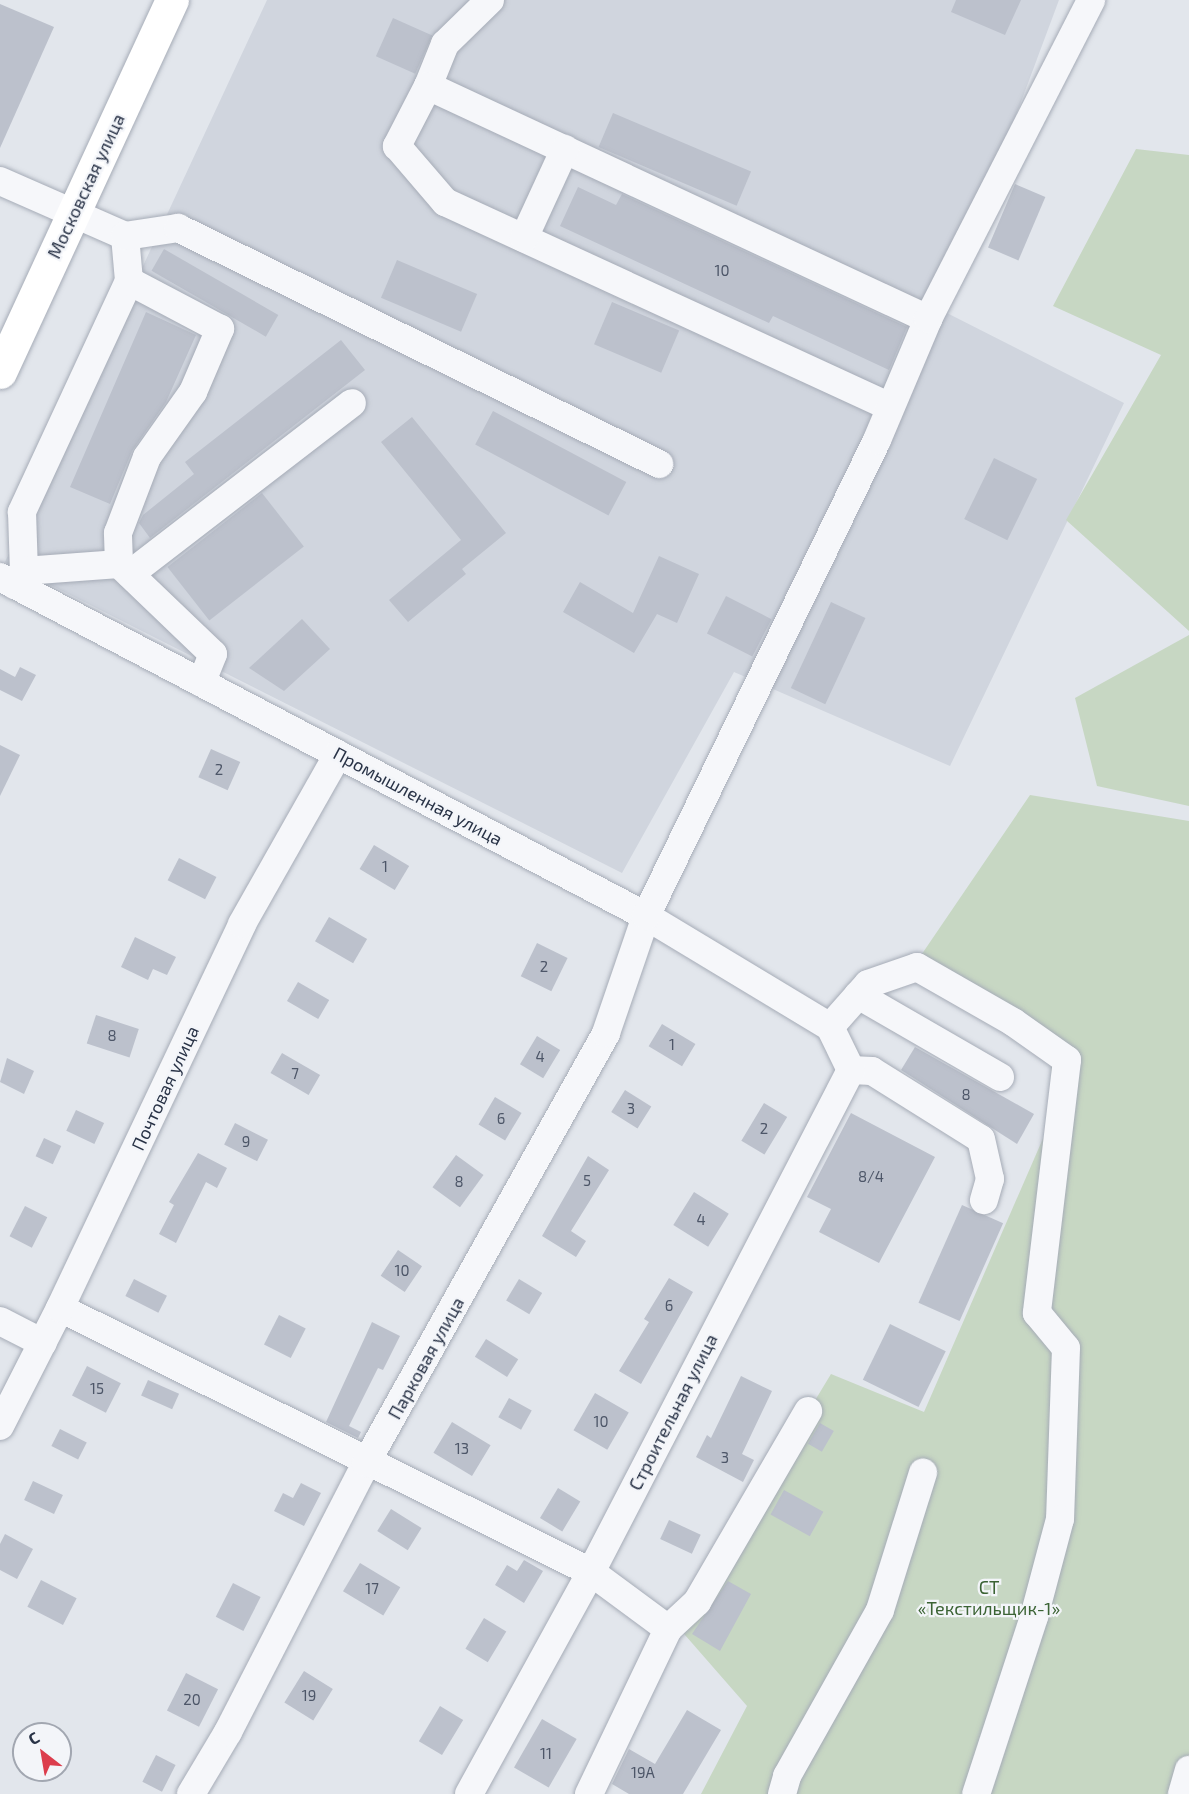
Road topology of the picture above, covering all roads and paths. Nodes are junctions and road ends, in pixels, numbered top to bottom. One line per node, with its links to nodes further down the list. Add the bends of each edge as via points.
1 (172, 0): 7 (highway, Московская улица)
2 (490, 0): 4 (street, via 445,44)
3 (1091, 0): 11 (street, Парковая улица)
4 (428, 86): 5 (street); 9 (street, via 397,146 445,202)
5 (565, 150): 9 (street); 11 (street)
6 (0, 181): 7 (street)
7 (74, 212): 8 (street); 12 (highway, Московская улица)
8 (125, 236): 10 (street); 15 (street, via 178,228)
9 (524, 238): 14 (street)
10 (129, 281): 16 (street, via 220,329 193,392 147,457 118,533); 17 (street, via 22,512)
11 (928, 319): 14 (street, Парковая улица)
12 (0, 372)
13 (352, 403): 16 (street)
14 (888, 406): 20 (street, Парковая улица, via 877,440)
15 (659, 464)
16 (124, 569): 17 (street); 18 (street, via 213,654)
17 (13, 578): 18 (street, Промышленная улица)
18 (201, 683): 19 (street, Промышленная улица)
19 (338, 754): 20 (street, Промышленная улица); 26 (street, Почтовая улица, via 242,924)
20 (646, 916): 22 (street, Промышленная улица); 31 (street, Парковая улица, via 606,1034)
21 (858, 995): 22 (street); 24 (street); 40 (street, via 868,984 917,967 1013,1022 1067,1060 1037,1313 1066,1348 1060,1519 1034,1617)
22 (830, 1027): 23 (street)
23 (851, 1070): 25 (street, via 873,1071 981,1138 990,1179); 33 (street, Строительная улица)
24 (1000, 1077)
25 (984, 1200)
26 (60, 1308): 28 (street, Почтовая улица); 31 (street)
27 (0, 1321): 28 (street)
28 (43, 1343): 30 (street, Почтовая улица)
29 (808, 1411): 34 (street, via 697,1602)
30 (0, 1426)
31 (366, 1463): 33 (street); 36 (street, Парковая улица, via 228,1732)
32 (923, 1473): 39 (street, via 880,1610 787,1776)
33 (591, 1572): 34 (street); 37 (street, Строительная улица)
34 (668, 1629): 38 (street)
35 (1189, 1770): 41 (street)
36 (191, 1794)
37 (469, 1794)
38 (590, 1794)
39 (782, 1794)
40 (976, 1794)
41 (1182, 1794)

